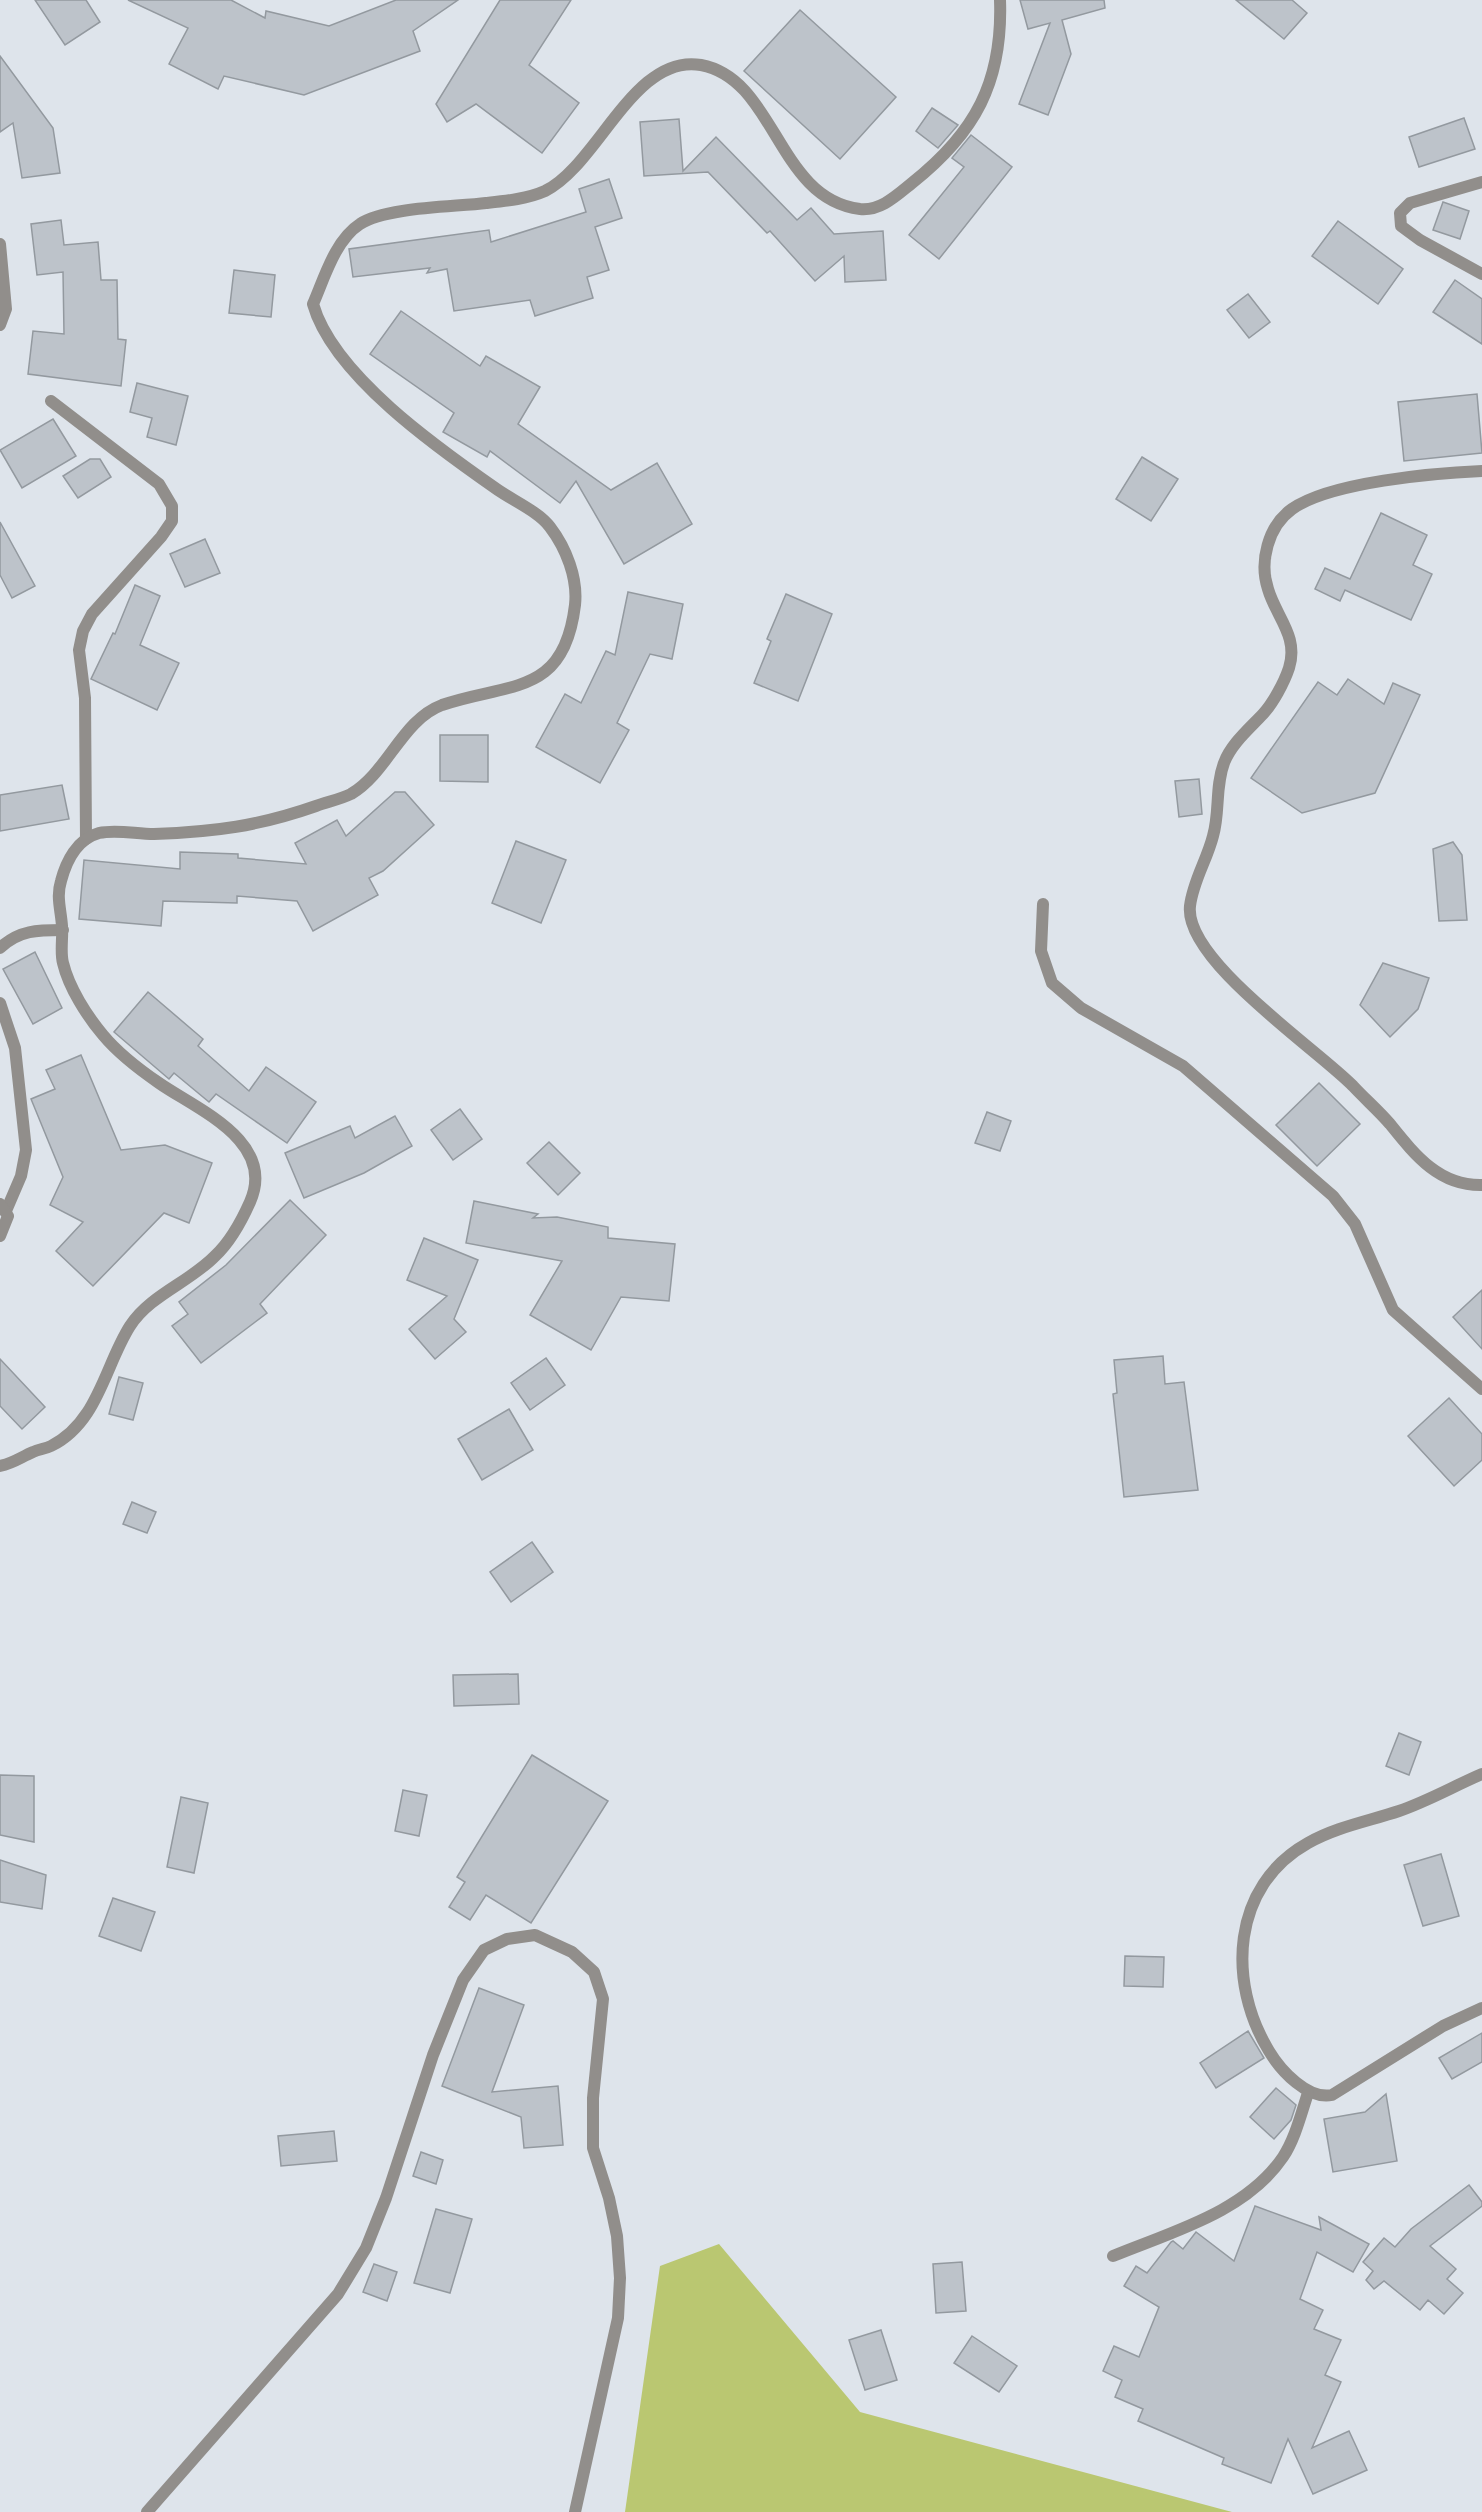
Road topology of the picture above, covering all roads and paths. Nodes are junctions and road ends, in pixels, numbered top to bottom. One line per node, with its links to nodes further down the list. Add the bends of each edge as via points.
1 (1000, 0): 8 (street, via 995,69 985,98 962,137 886,204 862,209 822,196 798,171 756,106 730,75 699,65 669,68 643,84 570,174 544,191 512,200 381,214 359,224 334,258 313,304 319,325 367,385 428,440 548,523 569,560 576,601 567,639 557,658 534,679 518,687 438,706 414,724 385,762 352,794 242,828 99,833)
2 (1482, 182): 4 (street, via 1410,203 1400,213 1401,226)
3 (0, 244): 5 (street, via 6,309)
4 (1482, 274)
5 (0, 325)
6 (51, 401): 8 (street, via 159,484 172,506 172,521 161,537 92,614 83,632 79,650 86,698)
7 (1482, 471): 13 (street, via 1444,472 1328,492 1291,510 1270,536 1263,564 1268,591 1292,644 1289,668 1265,712 1224,761 1213,837 1189,908 1194,929 1249,997 1350,1082 1414,1156 1437,1173 1465,1185)
8 (86, 839): 10 (street, via 65,865 57,894)
9 (1043, 904): 16 (street, via 1041,951 1052,983 1081,1008 1183,1066 1333,1196 1355,1224 1393,1310)
10 (63, 930): 11 (street, via 33,930 14,936); 17 (street, via 62,961 77,996 104,1036 154,1080 214,1116 234,1135 245,1148 254,1172 253,1197 216,1256 137,1316 120,1342 99,1394 81,1421 53,1446)
11 (0, 948)
12 (0, 1003): 14 (street, via 15,1048 26,1150 21,1176)
13 (1482, 1185)
14 (3, 1208): 15 (street, via 8,1216)
15 (0, 1236)
16 (1482, 1389)
17 (0, 1466)
18 (1482, 1774): 20 (street, via 1431,1798 1307,1843 1275,1871 1261,1891 1241,1940 1245,1995 1270,2052)
19 (1482, 2008): 20 (street, via 1443,2026 1332,2095)
20 (1308, 2093): 21 (street, via 1284,2157 1262,2182 1213,2215)
21 (1113, 2256)
22 (147, 2512): 23 (street, via 338,2294 366,2248 386,2198 433,2055 463,1980 484,1950 507,1939 535,1935 572,1952 594,1972 603,1999 593,2098 593,2148 617,2236 618,2318)
23 (575, 2512)

